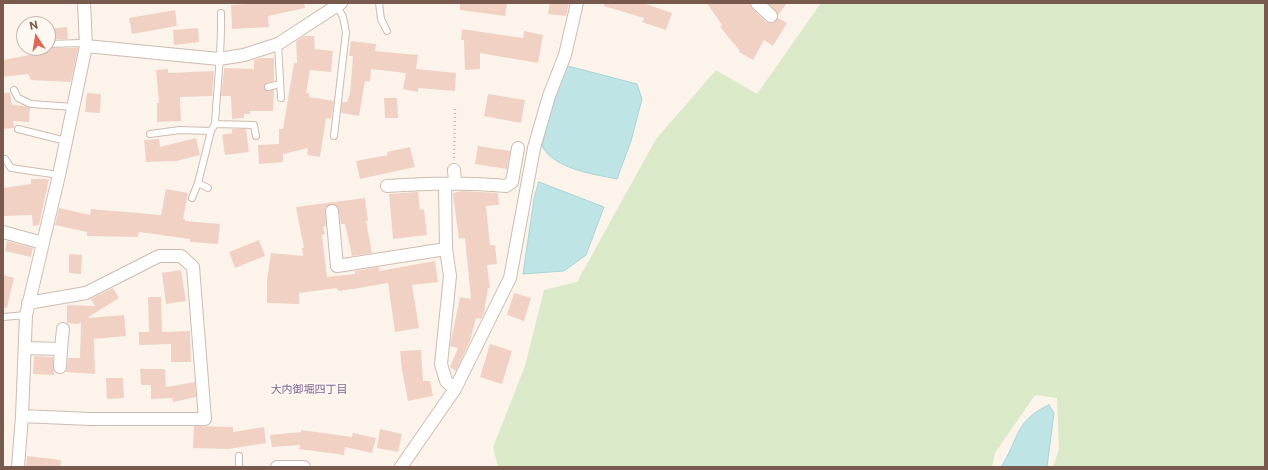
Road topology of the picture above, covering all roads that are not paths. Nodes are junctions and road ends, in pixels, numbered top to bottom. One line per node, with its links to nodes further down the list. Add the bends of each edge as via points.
1 (84, 3): 11 (street)
2 (379, 3): 8 (lane, via 381,19)
3 (577, 3): 44 (street, via 565,55 549,96 534,148 510,278)
4 (757, 3): 7 (street)
5 (339, 5): 10 (street); 23 (lane, via 346,32)
6 (220, 13): 12 (lane, via 222,46)
7 (772, 16)
8 (387, 31)
9 (56, 44): 11 (lane, via 81,43)
10 (278, 44): 12 (street, via 244,55); 13 (lane)
11 (86, 46): 12 (street); 17 (street)
12 (219, 59): 18 (lane)
13 (280, 84): 14 (lane); 16 (lane)
14 (268, 87)
15 (14, 90): 17 (lane, via 18,98 31,104)
16 (280, 98)
17 (74, 107): 24 (street)
18 (215, 124): 20 (lane); 22 (lane, via 254,125)
19 (18, 129): 24 (lane)
20 (211, 131): 21 (lane, via 180,130); 29 (lane)
21 (150, 134)
22 (256, 136)
23 (334, 136)
24 (66, 141): 28 (street)
25 (518, 148): 30 (street, via 512,182 506,186)
26 (5, 159): 28 (lane, via 11,168)
27 (454, 170): 30 (street)
28 (59, 175): 36 (street)
29 (198, 183): 32 (lane); 33 (lane)
30 (450, 184): 31 (street, via 432,182); 37 (street)
31 (387, 186)
32 (208, 188)
33 (192, 198)
34 (332, 211): 37 (street, via 337,266)
35 (3, 232): 36 (street)
36 (43, 243): 38 (street)
37 (446, 249): 44 (street, via 450,276 441,364 446,380)
38 (27, 309): 39 (lane); 41 (street); 45 (street, via 86,293 159,256 181,256 193,267 205,419)
39 (3, 317)
40 (63, 329): 42 (street)
41 (25, 348): 42 (street); 45 (street)
42 (61, 349): 43 (street)
43 (60, 367)
44 (455, 389): 51 (street)
45 (22, 416): 47 (street)
46 (239, 456): 48 (lane)
47 (18, 467)
48 (239, 467)
49 (277, 467): 50 (street)
50 (304, 467)
51 (401, 467)

